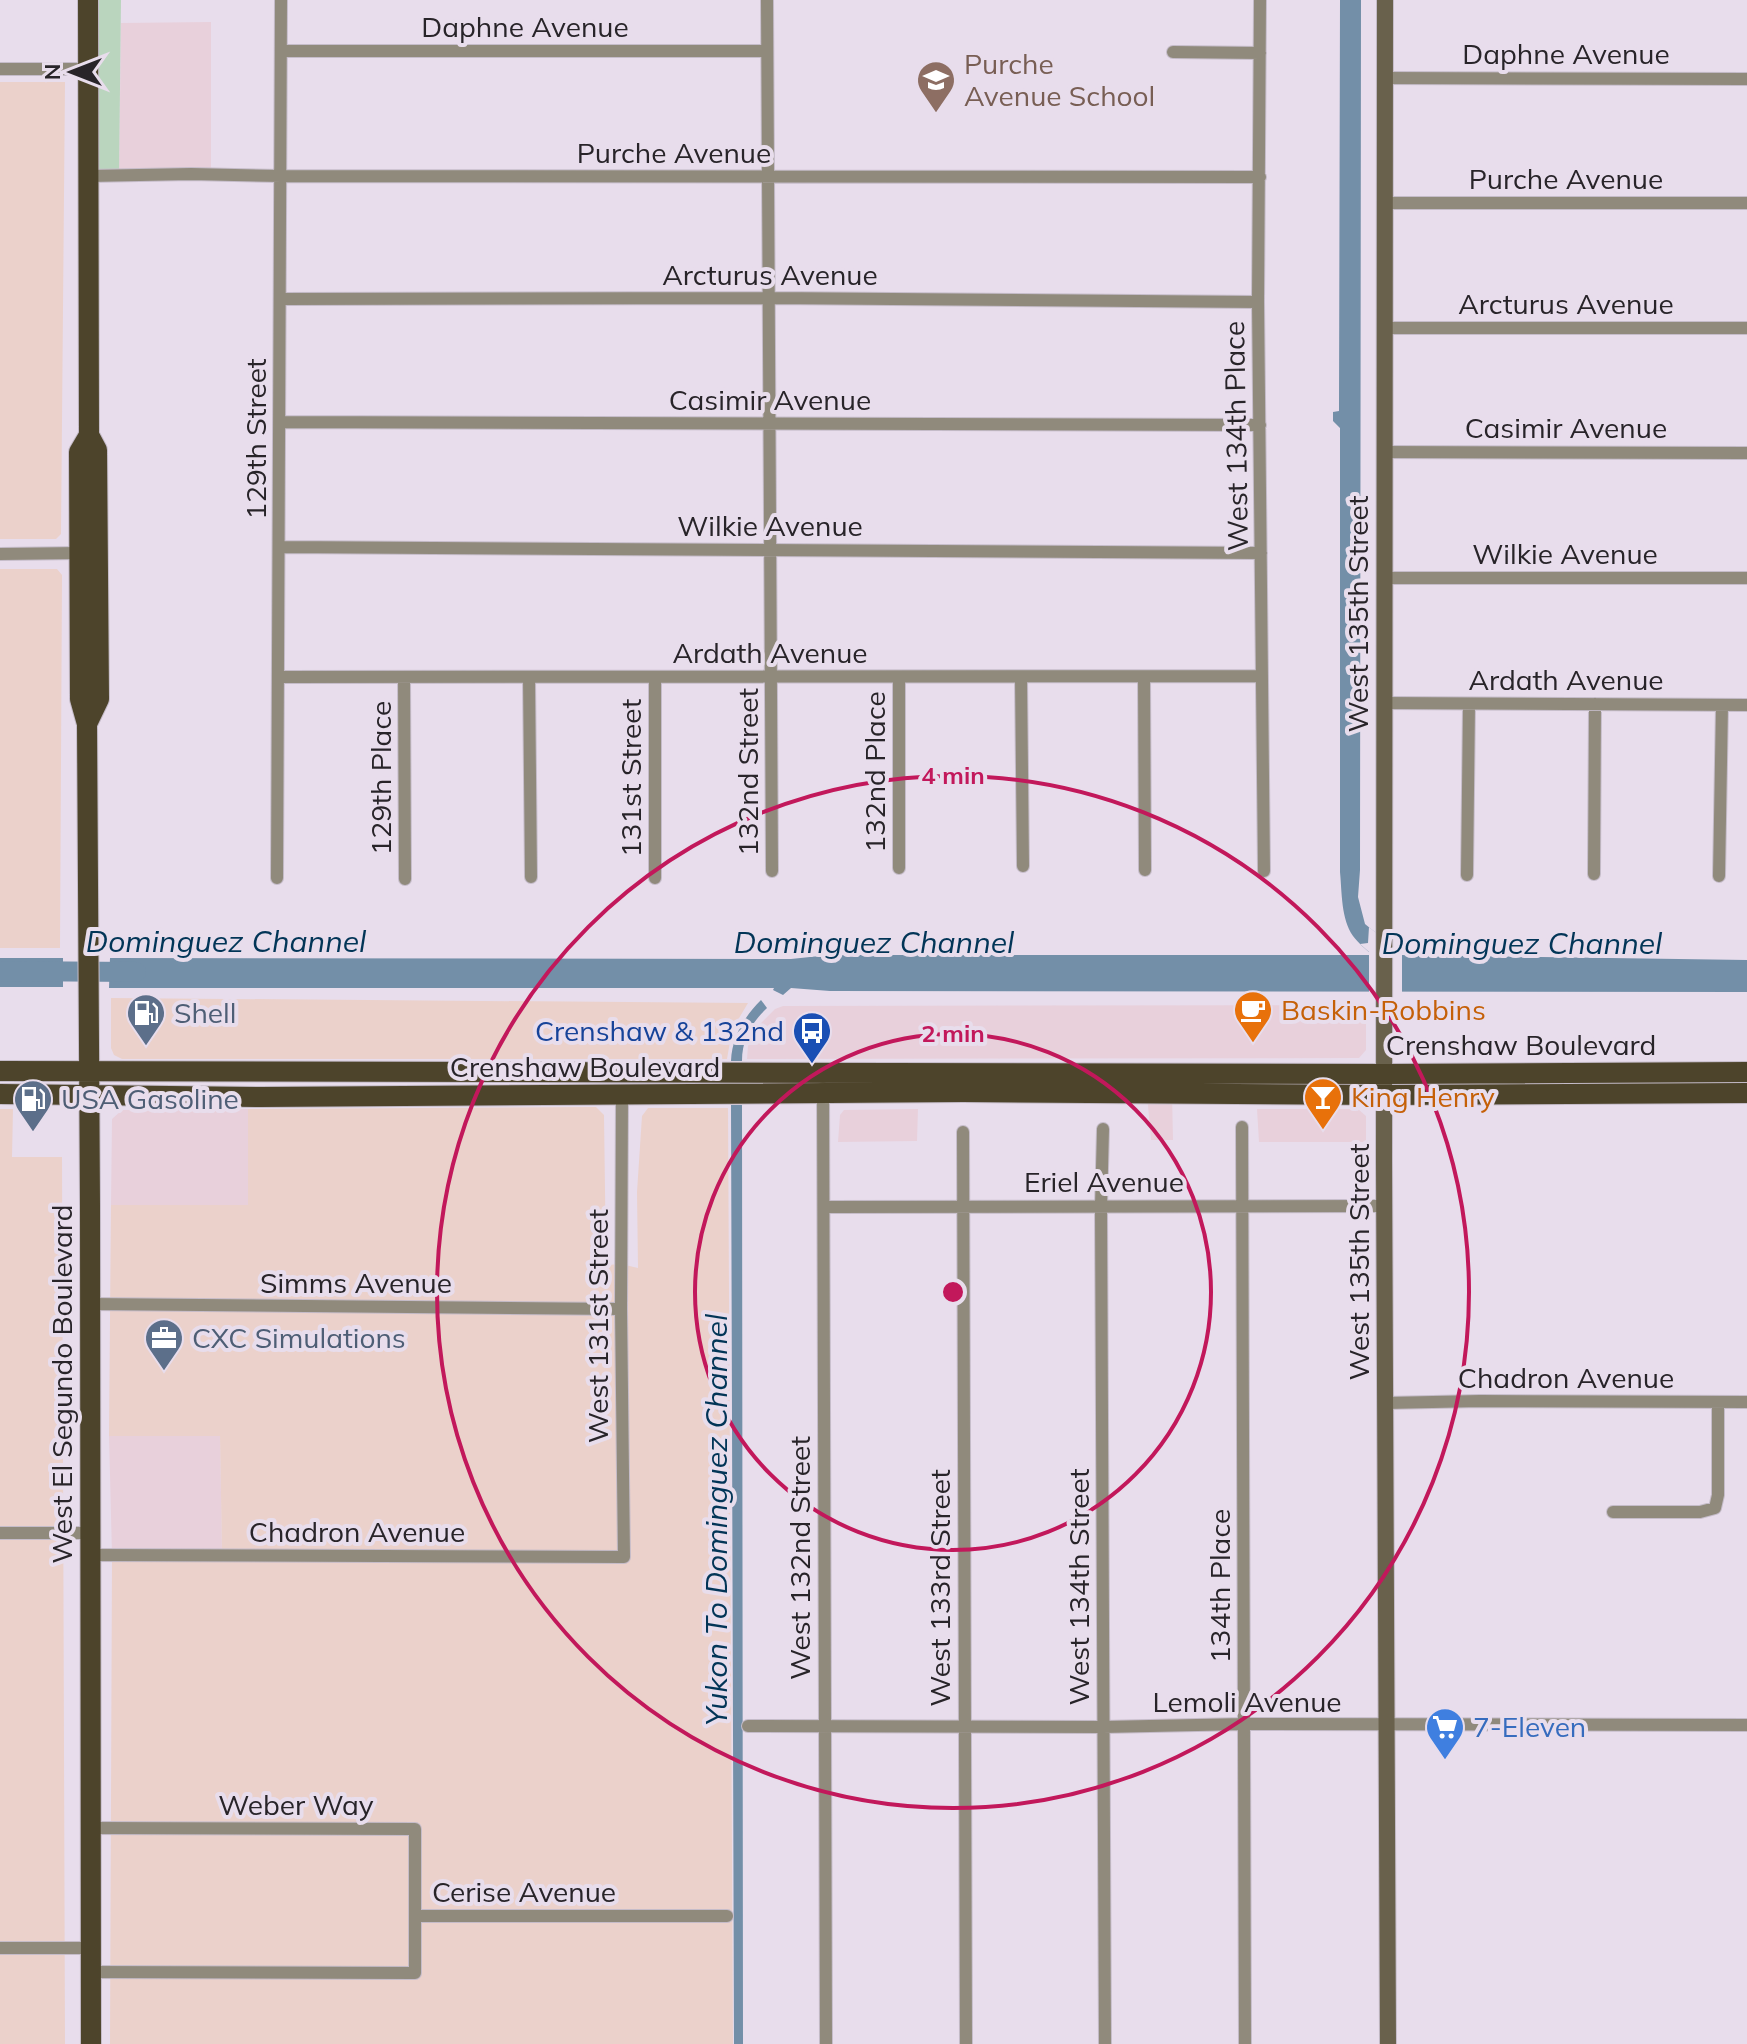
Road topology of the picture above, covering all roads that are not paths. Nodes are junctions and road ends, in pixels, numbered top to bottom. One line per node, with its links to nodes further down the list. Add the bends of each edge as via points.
1 (88, 0): 11 (main road, West El Segundo Boulevard)
2 (281, 0): 6 (street, 129th Street)
3 (767, 0): 7 (street, 132nd Street)
4 (1260, 0): 9 (street, West 134th Place)
5 (1385, 0): 12 (street, West 135th Street)
6 (282, 51): 7 (street, Daphne Avenue); 15 (street, 129th Street)
7 (767, 51): 16 (street, 132nd Street)
8 (1173, 52): 9 (street)
9 (1260, 53): 17 (street, West 134th Place)
10 (0, 69): 11 (street)
11 (88, 69): 14 (main road, West El Segundo Boulevard)
12 (1384, 78): 13 (street, Daphne Avenue); 18 (street, West 135th Street)
13 (1747, 79)
14 (88, 176): 15 (street, Purche Avenue); 28 (main road, West El Segundo Boulevard)
15 (281, 176): 16 (street, Purche Avenue); 21 (street, 129th Street)
16 (768, 177): 17 (street, Purche Avenue); 20 (street, 132nd Street)
17 (1260, 177): 22 (street, West 134th Place)
18 (1384, 203): 19 (street, Purche Avenue); 23 (street, West 135th Street)
19 (1747, 203)
20 (769, 298): 21 (street, Arcturus Avenue); 22 (street, Arcturus Avenue); 26 (street, 132nd Street)
21 (281, 299): 25 (street, 129th Street)
22 (1258, 302): 27 (street, West 134th Place)
23 (1384, 328): 24 (street, Arcturus Avenue); 29 (street, West 135th Street)
24 (1747, 328)
25 (280, 422): 26 (street, Casimir Avenue); 31 (street, 129th Street)
26 (770, 425): 27 (street, Casimir Avenue); 32 (street, 132nd Street)
27 (1260, 425): 34 (street, West 134th Place)
28 (89, 435): 33 (main road, West El Segundo Boulevard, via 79,452); 52 (main road, West El Segundo Boulevard, via 97,450 99,699)
29 (1384, 452): 30 (street, Casimir Avenue); 36 (street, West 135th Street)
30 (1747, 453)
31 (279, 547): 32 (street, Wilkie Avenue); 39 (street, 129th Street)
32 (770, 550): 34 (street, Wilkie Avenue); 43 (street, 132nd Street)
33 (79, 553): 35 (street); 52 (main road, West El Segundo Boulevard, via 87,564)
34 (1261, 553): 38 (street, West 134th Place)
35 (0, 554)
36 (1384, 578): 37 (street, Wilkie Avenue); 47 (street, West 135th Street)
37 (1747, 578)
38 (1262, 676): 46 (street, Ardath Avenue); 57 (street, West 134th Place)
39 (278, 677): 40 (street, Ardath Avenue); 62 (street, 129th Street)
40 (404, 677): 41 (street, Ardath Avenue); 64 (street, 129th Place)
41 (529, 677): 42 (street, Ardath Avenue); 61 (street)
42 (655, 677): 43 (street, Ardath Avenue); 63 (street, 131st Street)
43 (771, 677): 44 (street, Ardath Avenue); 56 (street, 132nd Street)
44 (899, 677): 45 (street, Ardath Avenue); 54 (street, 132nd Place)
45 (1021, 677): 46 (street, Ardath Avenue); 53 (street)
46 (1144, 677): 55 (street)
47 (1385, 703): 48 (street, Ardath Avenue); 70 (street, West 135th Street)
48 (1469, 704): 49 (street, Ardath Avenue); 59 (street)
49 (1595, 704): 50 (street, Ardath Avenue); 58 (street)
50 (1722, 705): 51 (street, Ardath Avenue); 60 (street)
51 (1747, 705)
52 (87, 724): 66 (main road, West El Segundo Boulevard)
53 (1023, 866)
54 (899, 868)
55 (1145, 870)
56 (772, 871)
57 (1264, 871)
58 (1594, 874)
59 (1467, 875)
60 (1719, 876)
61 (531, 877)
62 (277, 878)
63 (655, 878)
64 (405, 879)
65 (0, 1071): 66 (main road, Crenshaw Boulevard)
66 (89, 1072): 69 (main road, Crenshaw Boulevard); 75 (main road, West El Segundo Boulevard)
67 (1551, 1072): 68 (main road, Crenshaw Boulevard); 70 (main road, Crenshaw Boulevard); 76 (main road)
68 (1747, 1072)
69 (622, 1073): 72 (main road, Crenshaw Boulevard); 77 (main road)
70 (1385, 1074): 71 (main road, Crenshaw Boulevard); 78 (street, West 135th Street)
71 (822, 1083): 72 (main road, Crenshaw Boulevard); 78 (main road, Crenshaw Boulevard); 84 (street, West 132nd Street)
72 (737, 1084): 77 (main road, Crenshaw Boulevard)
73 (1747, 1093): 76 (main road, Crenshaw Boulevard)
74 (0, 1094): 75 (main road, Crenshaw Boulevard)
75 (90, 1094): 77 (main road, Crenshaw Boulevard); 87 (main road, West El Segundo Boulevard)
76 (1551, 1094): 78 (main road, Crenshaw Boulevard)
77 (622, 1095): 88 (street, West 131st Street)
78 (1384, 1095): 83 (street, West 135th Street)
79 (1242, 1127): 86 (street, 134th Place)
80 (1103, 1129): 85 (street, West 134th Street)
81 (963, 1132): 82 (street, West 133rd Street)
82 (964, 1206): 84 (street, Eriel Avenue); 85 (street, Eriel Avenue); 100 (street, West 133rd Street)
83 (1384, 1206): 86 (street, Eriel Avenue); 91 (street, West 135th Street)
84 (824, 1207): 102 (street, West 132nd Street)
85 (1101, 1207): 86 (street, Eriel Avenue); 103 (street, West 134th Street)
86 (1243, 1207): 97 (street, 134th Place)
87 (90, 1304): 88 (street, Simms Avenue); 94 (main road, West El Segundo Boulevard)
88 (621, 1309): 96 (street, West 131st Street)
89 (1718, 1402): 90 (street, Chadron Avenue); 91 (street, Chadron Avenue); 92 (street, via 1715,1508)
90 (1747, 1402)
91 (1385, 1403): 101 (street, West 135th Street)
92 (1613, 1512)
93 (0, 1533): 94 (street)
94 (90, 1533): 95 (main road, West El Segundo Boulevard)
95 (90, 1555): 96 (street, Chadron Avenue); 104 (main road, West El Segundo Boulevard)
96 (624, 1557)
97 (1244, 1724): 101 (street, Lemoli Avenue); 103 (street, Lemoli Avenue); 114 (street, 134th Place)
98 (1747, 1725): 101 (street, Lemoli Avenue)
99 (748, 1726): 102 (street, Lemoli Avenue)
100 (964, 1726): 102 (street, Lemoli Avenue); 103 (street, Lemoli Avenue); 112 (street, West 133rd Street)
101 (1386, 1726): 115 (street, West 135th Street)
102 (824, 1727): 111 (street, West 132nd Street)
103 (1103, 1727): 113 (street, West 134th Street)
104 (90, 1828): 105 (street, Weber Way, via 415,1829); 108 (main road, West El Segundo Boulevard)
105 (415, 1916): 106 (street, Cerise Avenue); 109 (street, Cerise Avenue, via 415,1973)
106 (727, 1916)
107 (0, 1948): 108 (street)
108 (90, 1948): 109 (main road, West El Segundo Boulevard)
109 (90, 1972): 110 (main road, West El Segundo Boulevard)
110 (91, 2044)
111 (826, 2044)
112 (966, 2044)
113 (1105, 2044)
114 (1245, 2044)
115 (1388, 2044)

